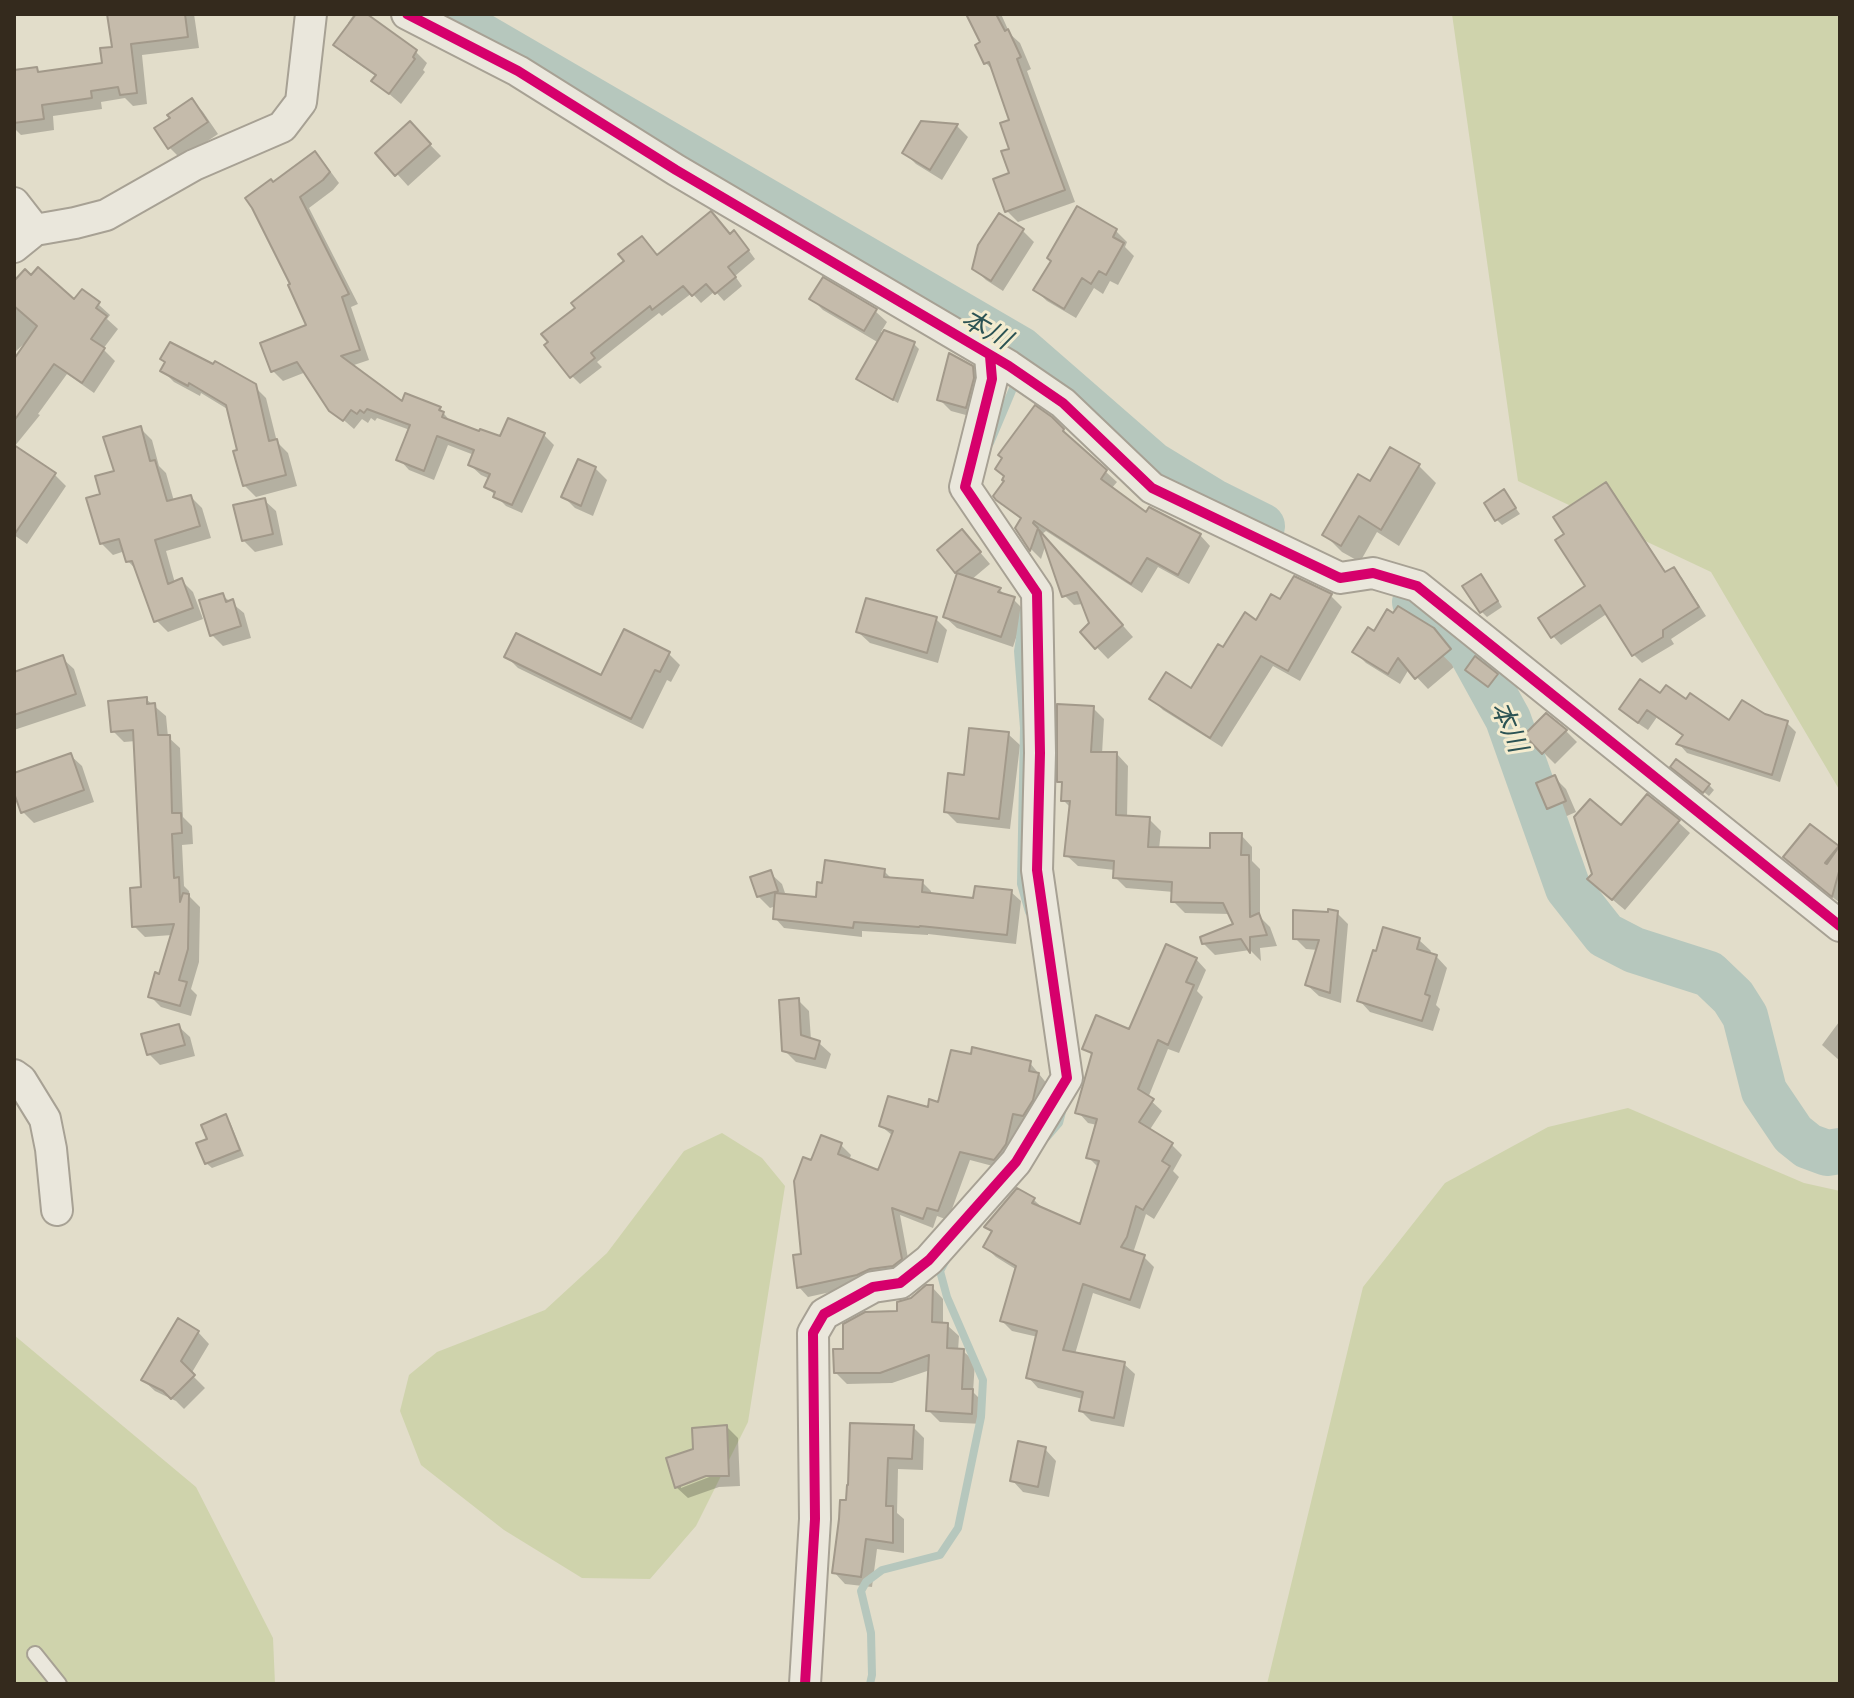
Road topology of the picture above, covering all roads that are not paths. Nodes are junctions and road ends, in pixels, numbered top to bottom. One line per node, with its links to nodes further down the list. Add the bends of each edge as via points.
1 (311, 14): 4 (street, via 301,102 282,127 194,165 106,215)
2 (407, 14): 5 (street, via 518,71)
3 (14, 203): 4 (street)
4 (24, 239)
5 (1007, 365): 6 (street, via 1063,403 1152,488 1340,578 1373,573 1417,586); 11 (street, via 992,379 965,487 1037,593 1037,870 1060,1089 1016,1162 929,1260 900,1283 873,1287 824,1314 813,1333 815,1519)
6 (1840, 926)
7 (14, 1075): 8 (street, via 45,1119)
8 (57, 1210)
9 (35, 1654): 10 (lane)
10 (59, 1684)
11 (805, 1684)

